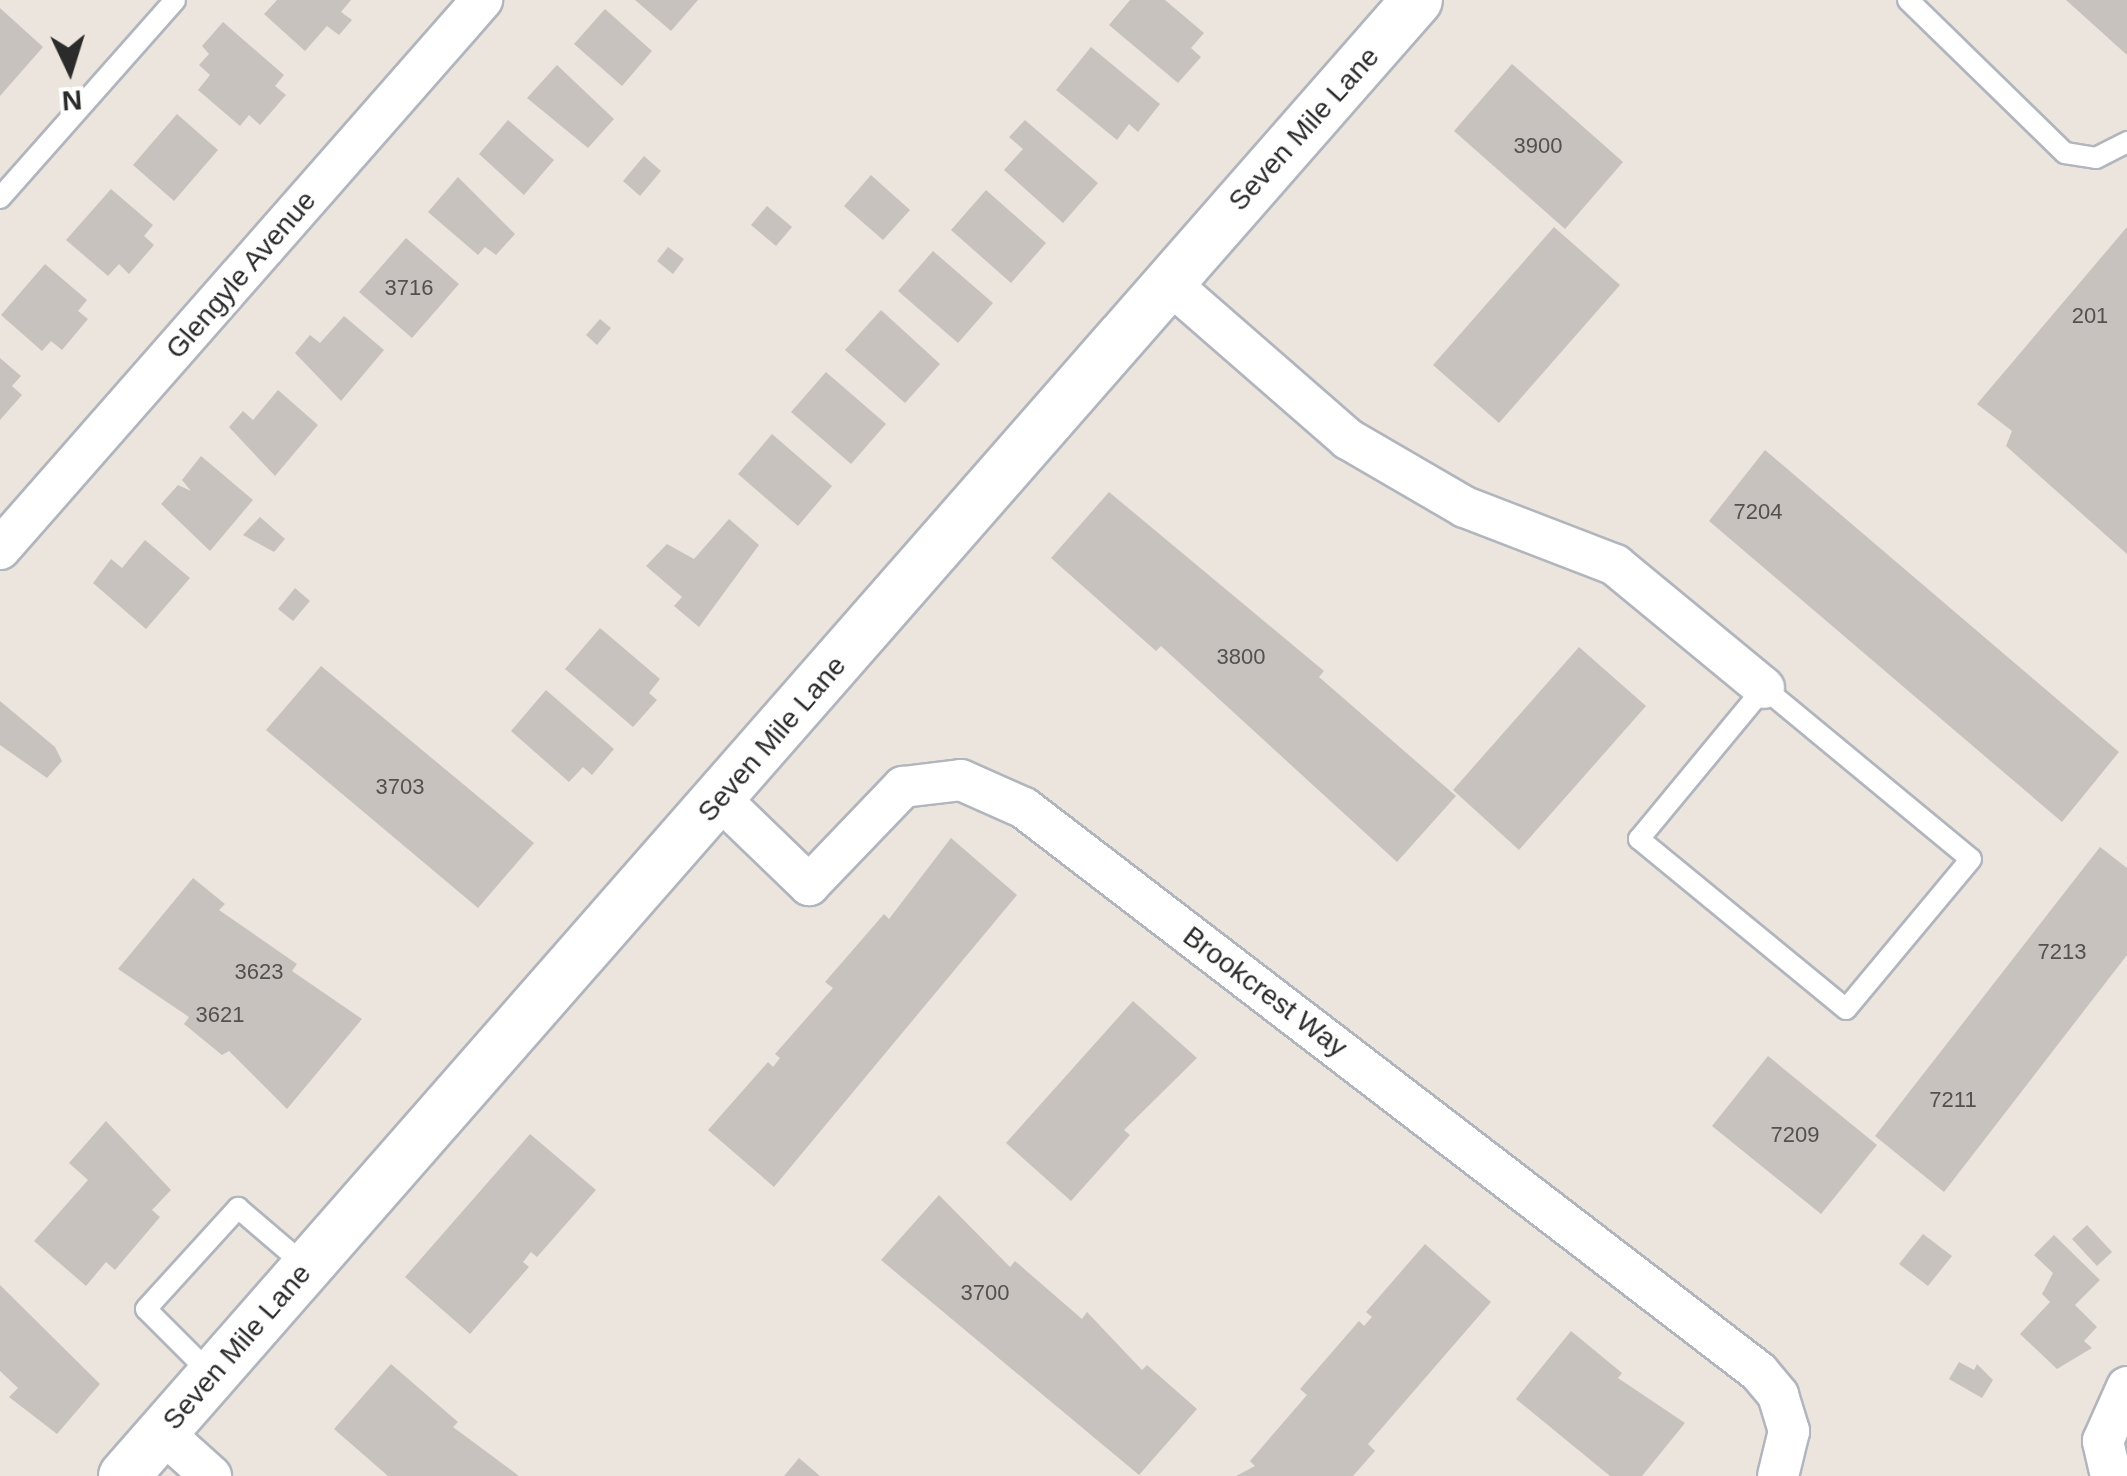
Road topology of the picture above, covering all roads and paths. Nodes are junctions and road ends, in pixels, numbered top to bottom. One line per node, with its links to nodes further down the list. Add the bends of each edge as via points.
1 (175, 0): 6 (lane)
2 (482, 0): 8 (street, Glengyle Avenue)
3 (1417, 0): 7 (street, Seven Mile Lane)
4 (1908, 0): 5 (lane, via 2066,152 2096,158)
5 (2127, 142)
6 (0, 198)
7 (1168, 282): 9 (street, via 1348,439 1465,506 1615,565); 10 (street, Seven Mile Lane)
8 (0, 550)
9 (1764, 688): 9 (lane, via 1971,859 1846,1009 1639,839)
10 (720, 799): 11 (street, Seven Mile Lane); 17 (street, Brookcrest Way, via 809,885 903,788 961,780 1024,808 1759,1372 1778,1395 1789,1431)
11 (307, 1268): 12 (street, Seven Mile Lane); 12 (lane, via 238,1208 146,1309)
12 (212, 1376): 14 (street, Seven Mile Lane)
13 (2127, 1387): 18 (street, via 2102,1441)
14 (162, 1432): 15 (street, Seven Mile Lane); 16 (street)
15 (124, 1476)
16 (211, 1476)
17 (1778, 1476)
18 (2111, 1476)

